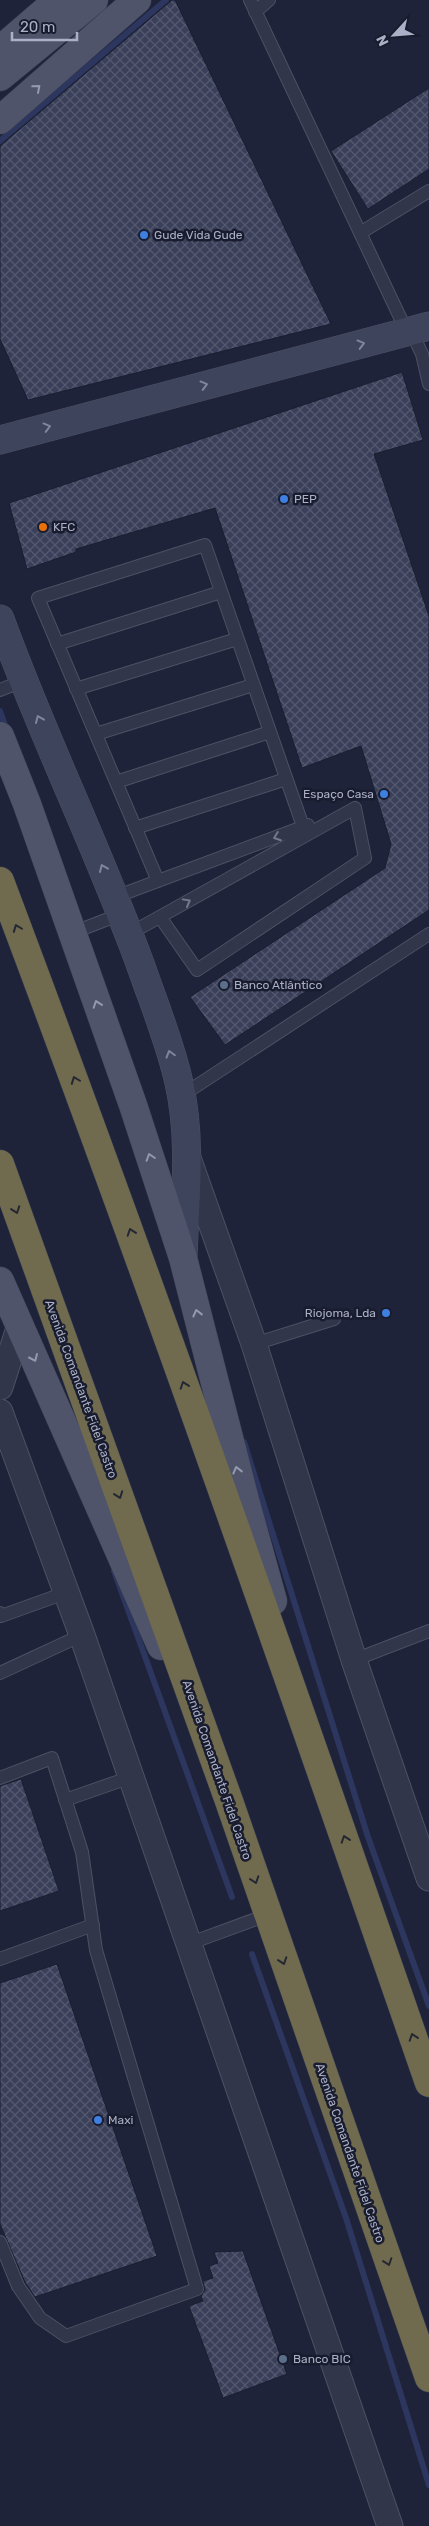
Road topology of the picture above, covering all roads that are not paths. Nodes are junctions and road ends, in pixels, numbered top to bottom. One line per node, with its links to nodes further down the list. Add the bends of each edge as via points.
1 (58, 0): 7 (main road)
2 (94, 0): 8 (main road)
3 (137, 0): 9 (main road, one-way to 3)
4 (250, 0): 6 (lane)
5 (269, 0): 6 (lane)
6 (256, 12): 11 (lane)
7 (0, 50)
8 (0, 77)
9 (0, 120)
10 (429, 191): 11 (lane)
11 (360, 233): 12 (lane)
12 (416, 329): 13 (lane); 14 (street, one-way to 12)
13 (429, 384)
14 (0, 440)
15 (221, 592): 17 (lane); 18 (lane); 18 (lane, via 205,545 38,598)
16 (0, 619): 20 (street)
17 (237, 639): 19 (lane); 21 (lane)
18 (57, 644): 21 (lane)
19 (253, 684): 22 (lane); 23 (lane)
20 (11, 685): 31 (street, one-way to 20)
21 (76, 689): 23 (lane)
22 (270, 732): 25 (lane); 26 (lane)
23 (96, 734): 26 (lane)
24 (0, 736): 33 (main road)
25 (286, 779): 27 (lane); 28 (lane)
26 (116, 782): 27 (lane)
27 (135, 828): 29 (lane)
28 (304, 831): 29 (lane, one-way to 29); 32 (lane, one-way to 28); 32 (lane, via 355,808 365,858 197,970)
29 (158, 881): 31 (lane)
30 (0, 882): 51 (highway, one-way to 30, via 107,1164)
31 (122, 915): 32 (lane); 33 (lane); 35 (street, one-way to 31, via 161,1022)
32 (160, 916)
33 (72, 933): 38 (main road, one-way to 33)
34 (429, 934): 35 (lane)
35 (181, 1096): 36 (street)
36 (188, 1156): 38 (street); 42 (street)
37 (0, 1164): 55 (highway, Avenida Comandante Fidel Castro, one-way to 55)
38 (183, 1258): 51 (main road, one-way to 38, via 245,1500)
39 (0, 1281): 41 (main road)
40 (334, 1319): 42 (lane)
41 (20, 1325): 43 (street); 55 (main road, one-way to 55)
42 (254, 1344): 49 (street)
43 (0, 1387)
44 (0, 1412): 45 (street)
45 (65, 1593): 46 (lane); 48 (street)
46 (0, 1615)
47 (429, 1631): 49 (lane)
48 (82, 1635): 50 (lane); 52 (street)
49 (354, 1660): 56 (street)
50 (0, 1673)
51 (319, 1764): 61 (highway, one-way to 51)
52 (131, 1777): 54 (lane); 59 (street)
53 (0, 1778): 54 (lane, via 52,1758)
54 (65, 1800): 58 (lane, via 82,1852)
55 (228, 1800): 57 (highway, Avenida Comandante Fidel Castro, one-way to 57)
56 (429, 1878)
57 (267, 1915): 59 (lane); 63 (highway, Avenida Comandante Fidel Castro, one-way to 63)
58 (93, 1925): 60 (lane); 62 (lane, via 96,1950 197,2289 66,2336 40,2318 18,2286)
59 (188, 1944): 64 (street)
60 (0, 1959)
61 (429, 2083)
62 (0, 2242)
63 (429, 2378)
64 (390, 2526)

